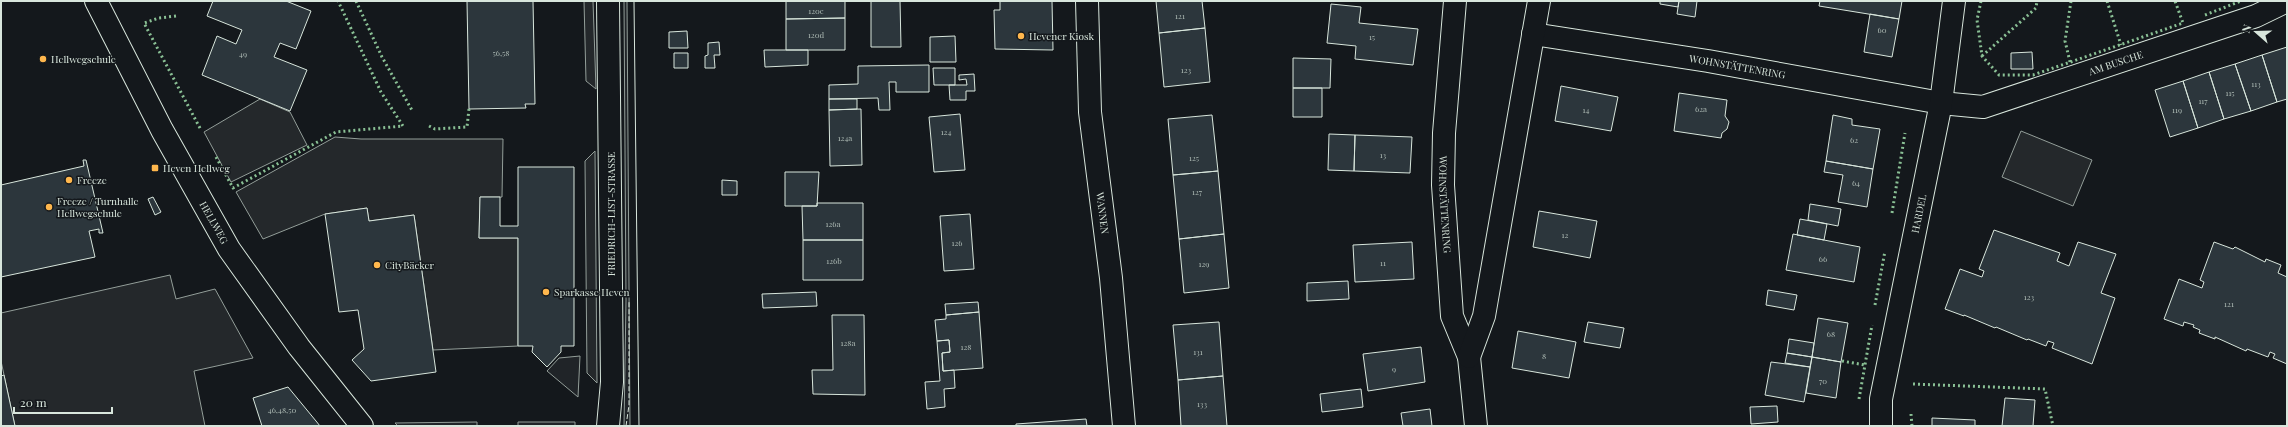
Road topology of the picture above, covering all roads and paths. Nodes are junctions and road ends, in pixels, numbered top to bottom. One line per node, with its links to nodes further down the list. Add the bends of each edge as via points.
1 (96, 1): 11 (street, HELLWEG, via 165,136 229,249 299,347)
2 (608, 1): 12 (street, FRIEDRICH-LIST-STRASSE, via 612,382)
3 (1087, 1): 13 (street, WANNEN, via 1090,112 1111,278)
4 (1455, 1): 10 (street, WOHNSTÄTTENRING, via 1444,133 1443,186 1452,316)
5 (1539, 1): 8 (street, WOHNSTÄTTENRING)
6 (1954, 1): 9 (street, HARDEL)
7 (2287, 1): 9 (street, AM BUSCHE, via 2256,16 1983,107)
8 (1533, 34): 9 (street, WOHNSTÄTTENRING, via 1708,61); 10 (street, WOHNSTÄTTENRING, via 1484,316)
9 (1941, 103): 15 (street, HARDEL, via 1881,399)
10 (1469, 357): 14 (street, WOHNSTÄTTENRING)
11 (362, 426)
12 (608, 426)
13 (1124, 426)
14 (1476, 426)
15 (1881, 426)

